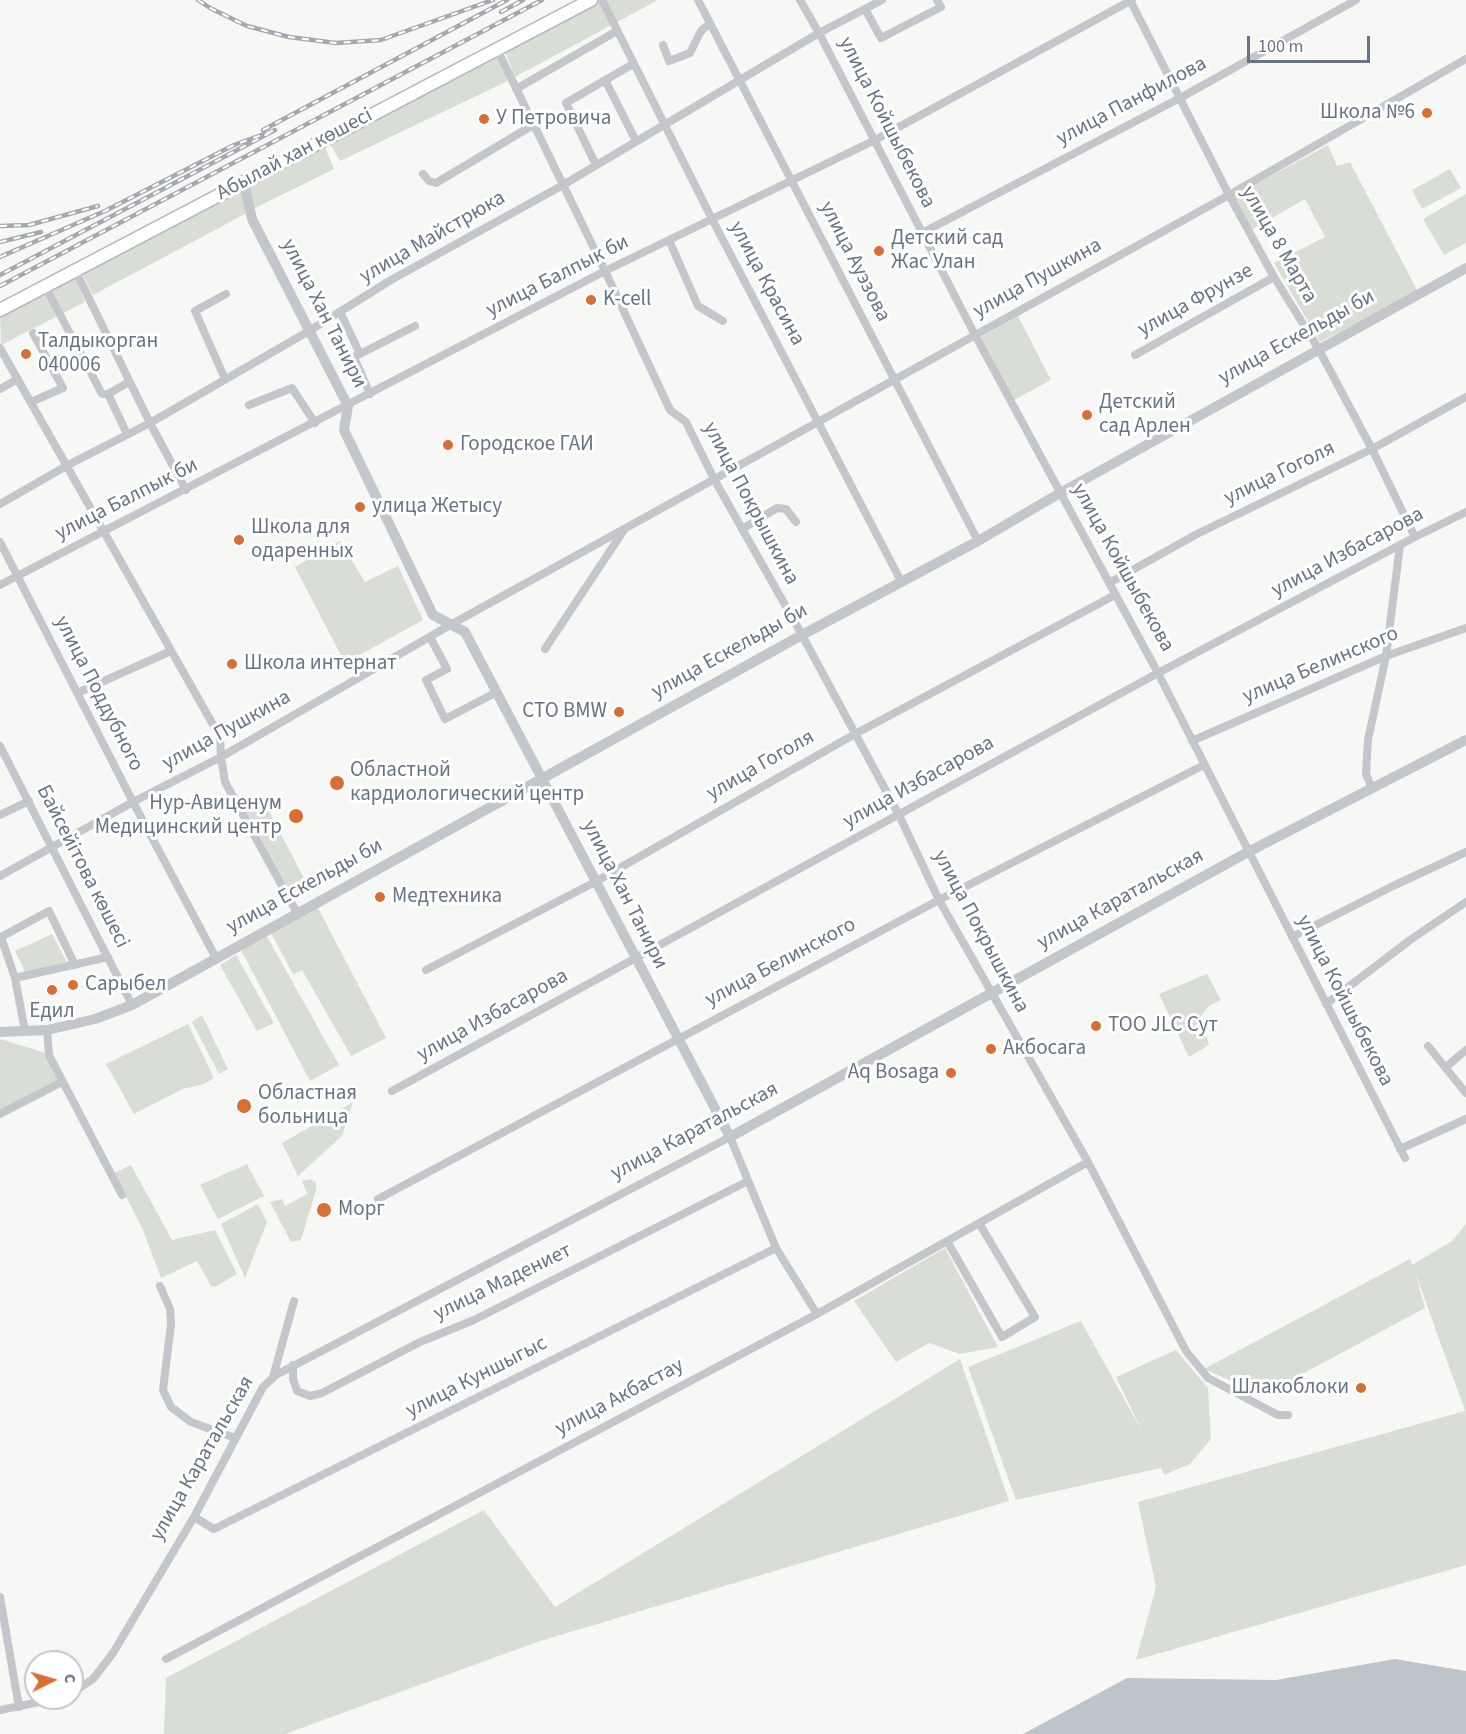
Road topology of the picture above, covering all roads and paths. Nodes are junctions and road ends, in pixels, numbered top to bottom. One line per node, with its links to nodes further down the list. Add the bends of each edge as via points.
1 (591, 0): 14 (main road, Абылай хан көшесі)
2 (602, 0): 11 (street, улица Красина)
3 (698, 0): 10 (street, улица Ауэзова)
4 (800, 0): 12 (street, улица Койшыбекова)
5 (937, 0): 9 (street, via 940,7 881,38)
6 (1131, 0): 20 (street, улица 8 Марта); 24 (street, улица Балпык би)
7 (1356, 0): 20 (street, улица Панфилова)
8 (878, 1): 9 (street, улица Майстрюка)
9 (865, 9): 12 (street, улица Майстрюка)
10 (710, 22): 13 (street, via 690,53 669,61); 17 (street, улица Ауэзова)
11 (617, 31): 16 (street, улица Красина); 19 (street)
12 (819, 33): 17 (street, улица Майстрюка); 24 (street, улица Койшыбекова)
13 (663, 45)
14 (497, 49): 19 (street, улица Покрышкина); 28 (main road, Абылай хан көшесі)
15 (1466, 59): 30 (street, улица Пушкина)
16 (633, 64): 18 (street); 21 (street, улица Красина)
17 (739, 79): 21 (street, улица Майстрюка); 27 (street, улица Ауэзова)
18 (605, 80): 23 (street); 25 (street, via 566,103)
19 (516, 89): 22 (street, улица Покрышкина)
20 (1180, 98): 30 (street, улица 8 Марта); 32 (street, улица Панфилова)
21 (663, 124): 23 (street, улица Майстрюка); 31 (street, улица Красина)
22 (533, 125): 26 (street, via 436,183); 29 (street, улица Покрышкина)
23 (636, 141): 25 (street, улица Майстрюка)
24 (875, 141): 27 (street, улица Балпык би); 32 (street, улица Койшыбекова)
25 (596, 165): 29 (street, улица Майстрюка)
26 (423, 174)
27 (792, 181): 31 (street, улица Балпык би); 53 (street, улица Ауэзова)
28 (244, 182): 35 (main road, Абылай хан көшесі); 44 (street, улица Хан Танири, via 252,219)
29 (563, 185): 36 (street, улица Покрышкина); 41 (street, улица Майстрюка)
30 (1229, 195): 37 (street, улица 8 Марта); 46 (street, улица Пушкина)
31 (712, 219): 33 (street, улица Балпык би); 64 (street, улица Красина)
32 (922, 233): 46 (street, улица Койшыбекова)
33 (669, 240): 36 (street, улица Балпык би); 42 (street, via 698,306)
34 (1466, 268): 48 (street, улица Ескельды би)
35 (75, 270): 38 (main road, Абылай хан көшесі); 54 (street)
36 (605, 271): 57 (street, улица Балпык би); 68 (street, улица Покрышкина, via 670,410 686,422)
37 (1274, 277): 48 (street, улица 8 Марта); 50 (street, улица Фрунзе)
38 (45, 286): 40 (main road, Абылай хан көшесі); 56 (street, via 102,394)
39 (226, 294): 52 (street, via 195,311)
40 (0, 310)
41 (340, 312): 44 (street, улица Майстрюка); 49 (street)
42 (723, 321)
43 (415, 326): 49 (street)
44 (309, 331): 52 (street, улица Майстрюка); 61 (street, улица Хан Танири)
45 (33, 333): 59 (street, via 63,388)
46 (975, 335): 53 (street, улица Пушкина); 70 (street, улица Койшыбекова)
47 (0, 348): 51 (street)
48 (1318, 348): 66 (street, улица 8 Марта); 70 (street, улица Ескельды би)
49 (360, 354): 57 (street, via 354,357)
50 (1135, 355)
51 (18, 379): 55 (street); 59 (street)
52 (225, 379): 62 (street, улица Майстрюка)
53 (895, 380): 64 (street, улица Пушкина); 78 (street, улица Ауэзова)
54 (129, 382): 56 (street); 62 (street)
55 (0, 389)
56 (108, 394): 65 (street)
57 (370, 394): 61 (street, улица Балпык би)
58 (1466, 397): 66 (street, улица Гоголя)
59 (31, 402): 67 (street)
60 (249, 405): 63 (street, via 292,388)
61 (348, 406): 63 (street, улица Балпык би); 86 (street, улица Хан Танири, via 344,430 433,615)
62 (150, 423): 65 (street, улица Майстрюка); 69 (street)
63 (315, 423): 69 (street, улица Балпык би)
64 (819, 423): 68 (street, улица Пушкина); 82 (street, улица Красина)
65 (127, 435): 67 (street, улица Майстрюка)
66 (1372, 449): 77 (street, улица 8 Марта); 83 (street, улица Гоголя, via 1197,534)
67 (68, 465): 71 (street, улица Майстрюка); 76 (street)
68 (714, 479): 74 (street, улица Пушкина); 75 (street, улица Покрышкина)
69 (186, 490): 76 (street, улица Балпык би)
70 (1060, 493): 78 (street, улица Ескельды би); 83 (street, улица Койшыбекова)
71 (0, 504)
72 (1466, 512): 77 (street, улица Избасарова)
73 (796, 522): 75 (street, via 786,509 777,508)
74 (626, 528): 86 (street, улица Пушкина); 90 (street, улица Пушкина)
75 (742, 529): 88 (street, улица Покрышкина)
76 (104, 533): 81 (street, улица Балпык би); 91 (street)
77 (1415, 537): 80 (street, улица Избасарова)
78 (978, 541): 82 (street, улица Ескельды би)
79 (0, 542): 81 (street, улица Поддубного)
80 (1400, 545): 92 (street); 93 (street, улица Избасарова)
81 (18, 576): 84 (street, улица Балпык би); 95 (street, улица Поддубного)
82 (902, 583): 88 (street, улица Ескельды би)
83 (1109, 584): 85 (street, улица Койшыбекова)
84 (0, 585)
85 (1115, 595): 93 (street, улица Койшыбекова); 96 (street, улица Гоголя)
86 (452, 624): 89 (street, улица Пушкина); 94 (street, улица Хан Танири, via 465,632)
87 (1466, 628): 92 (street, улица Белинского)
88 (801, 635): 96 (street, улица Покрышкина); 103 (street, улица Ескельды би)
89 (430, 637): 94 (street, via 447,669 426,680 445,719); 100 (street, улица Пушкина)
90 (545, 649)
91 (171, 651): 95 (street); 100 (street, via 220,737)
92 (1386, 656): 98 (street, улица Белинского); 104 (street, via 1368,740 1366,774)
93 (1158, 673): 98 (street, улица Койшыбекова); 108 (street, улица Избасарова)
94 (496, 692): 103 (street, улица Хан Танири)
95 (77, 693): 106 (street, улица Поддубного)
96 (855, 734): 108 (street, улица Покрышкина); 113 (street, улица Гоголя)
97 (1466, 740): 104 (street, улица Каратальская)
98 (1192, 741): 102 (street, улица Койшыбекова)
99 (0, 746): 101 (street, Байсейітова көшесі)
100 (220, 757): 106 (street, улица Пушкина); 116 (street, via 225,782)
101 (3, 759): 105 (street, Байсейітова көшесі)
102 (1204, 765): 110 (street, улица Койшыбекова); 114 (street, улица Белинского)
103 (542, 778): 113 (street, улица Хан Танири); 116 (street, улица Ескельды би)
104 (1372, 788): 110 (street, улица Каратальская)
105 (28, 801): 107 (street); 109 (street, Байсейітова көшесі)
106 (133, 802): 109 (street, улица Пушкина); 120 (street, улица Поддубного)
107 (0, 815)
108 (899, 815): 114 (street, улица Покрышкина); 121 (street, улица Избасарова)
109 (52, 847): 112 (street, улица Пушкина); 119 (street, Байсейітова көшесі)
110 (1248, 852): 118 (street, улица Койшыбекова); 125 (street, улица Каратальская)
111 (1466, 852): 118 (street)
112 (0, 876)
113 (595, 882): 121 (street, улица Хан Танири); 123 (street, улица Гоголя)
114 (939, 900): 125 (street, улица Покрышкина); 131 (street, улица Белинского)
115 (1466, 902): 126 (street)
116 (297, 913): 120 (street, улица Ескельды би)
117 (0, 937): 122 (street, via 49,911); 124 (street)
118 (1292, 937): 126 (street, улица Койшыбекова)
119 (108, 957): 122 (street); 127 (street, Байсейітова көшесі)
120 (216, 958): 127 (street, улица Ескельды би)
121 (636, 959): 131 (street, улица Хан Танири); 136 (street, улица Избасарова)
122 (75, 965): 124 (street)
123 (426, 970)
124 (15, 978): 129 (street)
125 (992, 993): 140 (street, улица Каратальская); 143 (street, улица Покрышкина)
126 (1326, 1004): 141 (street, улица Койшыбекова)
127 (132, 1005): 128 (street, улица Ескельды би, via 95,1019)
128 (46, 1030): 129 (street, улица Ескельды би); 135 (street, via 49,1055)
129 (25, 1031): 130 (street, улица Ескельды би)
130 (0, 1032)
131 (677, 1038): 140 (street, улица Хан Танири); 146 (street, улица Белинского)
132 (1428, 1046): 134 (street)
133 (1466, 1050): 134 (street)
134 (1446, 1067): 137 (street)
135 (62, 1082): 138 (street); 145 (street)
136 (392, 1091)
137 (1466, 1093)
138 (0, 1114)
139 (1466, 1119): 141 (street)
140 (729, 1137): 144 (street, улица Хан Танири); 153 (street, улица Каратальская)
141 (1400, 1149): 142 (street, улица Койшыбекова)
142 (1405, 1158)
143 (1088, 1162): 147 (street, улица Акбастау); 155 (street, улица Покрышкина, via 1186,1351 1208,1378 1278,1415)
144 (748, 1181): 149 (street, улица Хан Танири); 153 (street, улица Мадениет, via 322,1393 310,1396 297,1391)
145 (122, 1195)
146 (378, 1199)
147 (979, 1223): 148 (street, улица Акбастау); 148 (street, via 1035,1317 1002,1337)
148 (947, 1241): 152 (street, улица Акбастау)
149 (776, 1248): 152 (street, улица Хан Танири); 157 (street, улица Куншыгыс, via 214,1529)
150 (160, 1286): 156 (street, via 170,1309 163,1390 171,1407 191,1422)
151 (294, 1301): 154 (street)
152 (817, 1314): 159 (street, улица Акбастау)
153 (293, 1365): 154 (street, улица Каратальская)
154 (273, 1377): 156 (street, улица Каратальская, via 263,1387)
155 (1288, 1415)
156 (235, 1438): 157 (street, улица Каратальская)
157 (194, 1517): 160 (street, улица Каратальская, via 113,1653)
158 (0, 1597): 162 (street)
159 (166, 1659)
160 (84, 1685)
161 (24, 1706): 162 (street)
162 (19, 1707): 163 (street)
163 (0, 1710)

